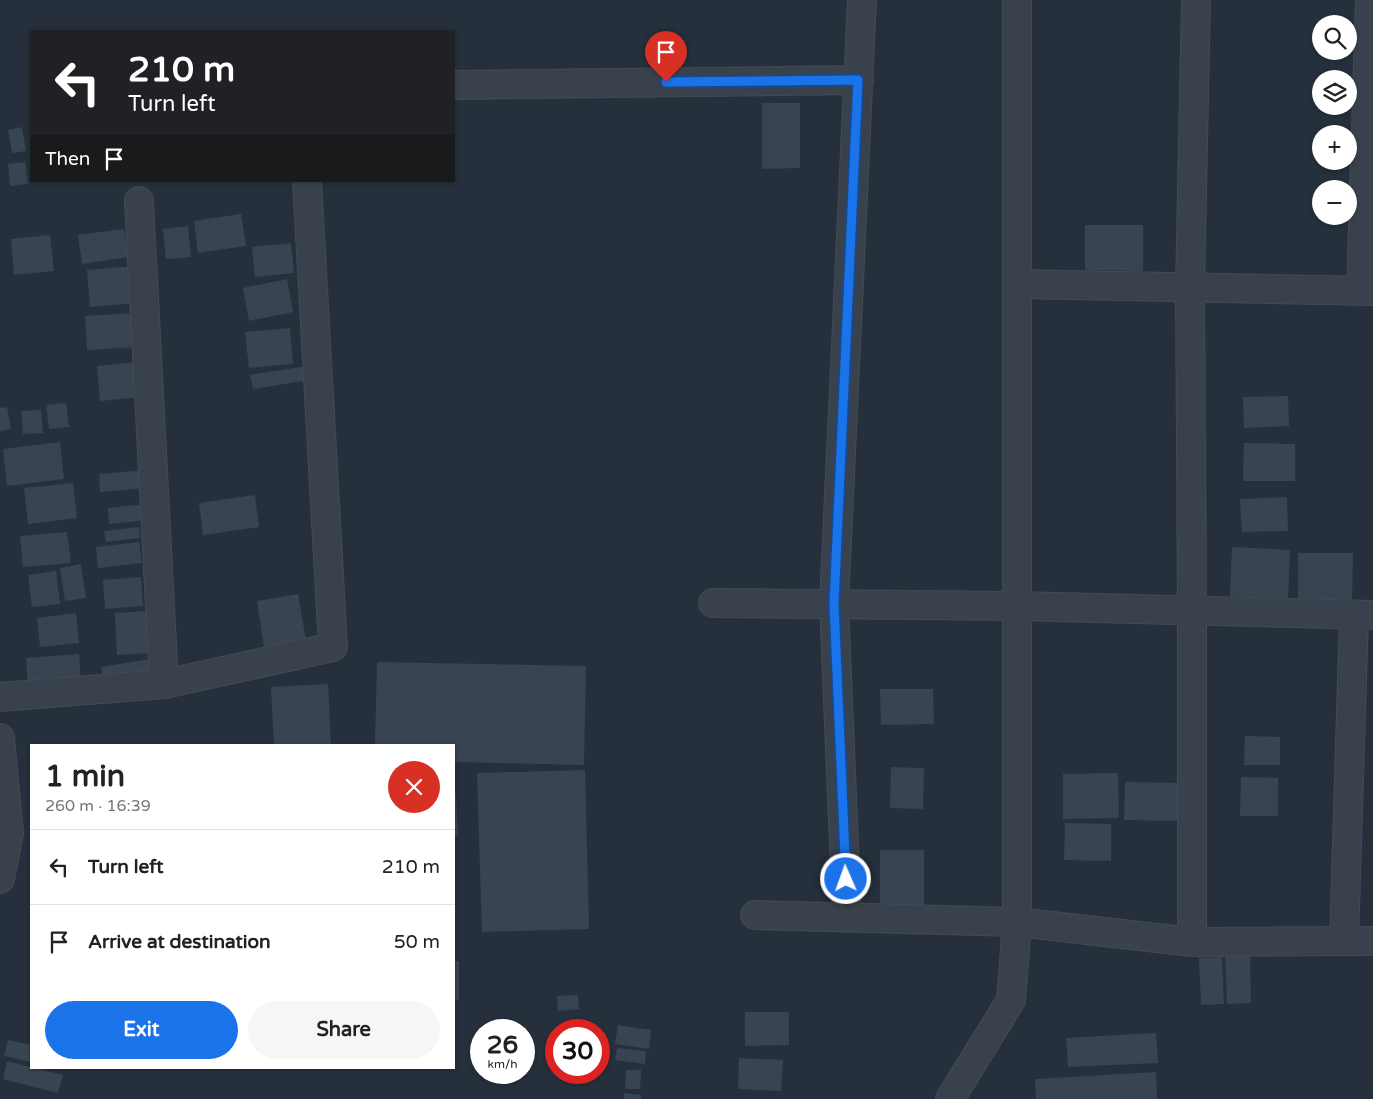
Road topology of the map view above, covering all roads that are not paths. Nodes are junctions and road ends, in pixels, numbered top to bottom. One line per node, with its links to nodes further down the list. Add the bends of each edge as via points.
1 (862, 0): 5 (street)
2 (1018, 0): 9 (street)
3 (1196, 0): 10 (street)
4 (1370, 0): 11 (street)
5 (858, 80): 6 (street); 13 (street)
6 (455, 85)
7 (307, 182): 17 (street, via 333,647)
8 (139, 201): 17 (street)
9 (1017, 284): 10 (street); 14 (street)
10 (1190, 287): 11 (street); 15 (street)
11 (1367, 291)
12 (713, 603): 13 (street)
13 (834, 604): 14 (street); 22 (street)
14 (1017, 606): 15 (street); 23 (street)
15 (1192, 610): 16 (street); 26 (street)
16 (1363, 615): 24 (street)
17 (164, 684): 18 (street)
18 (0, 697)
19 (0, 738): 20 (street, via 8,833)
20 (0, 879)
21 (755, 916): 22 (street)
22 (847, 918): 23 (street)
23 (1017, 922): 26 (street); 27 (street, via 1011,1000)
24 (1344, 941): 25 (street); 26 (street)
25 (1373, 941)
26 (1192, 942)
27 (950, 1099)

